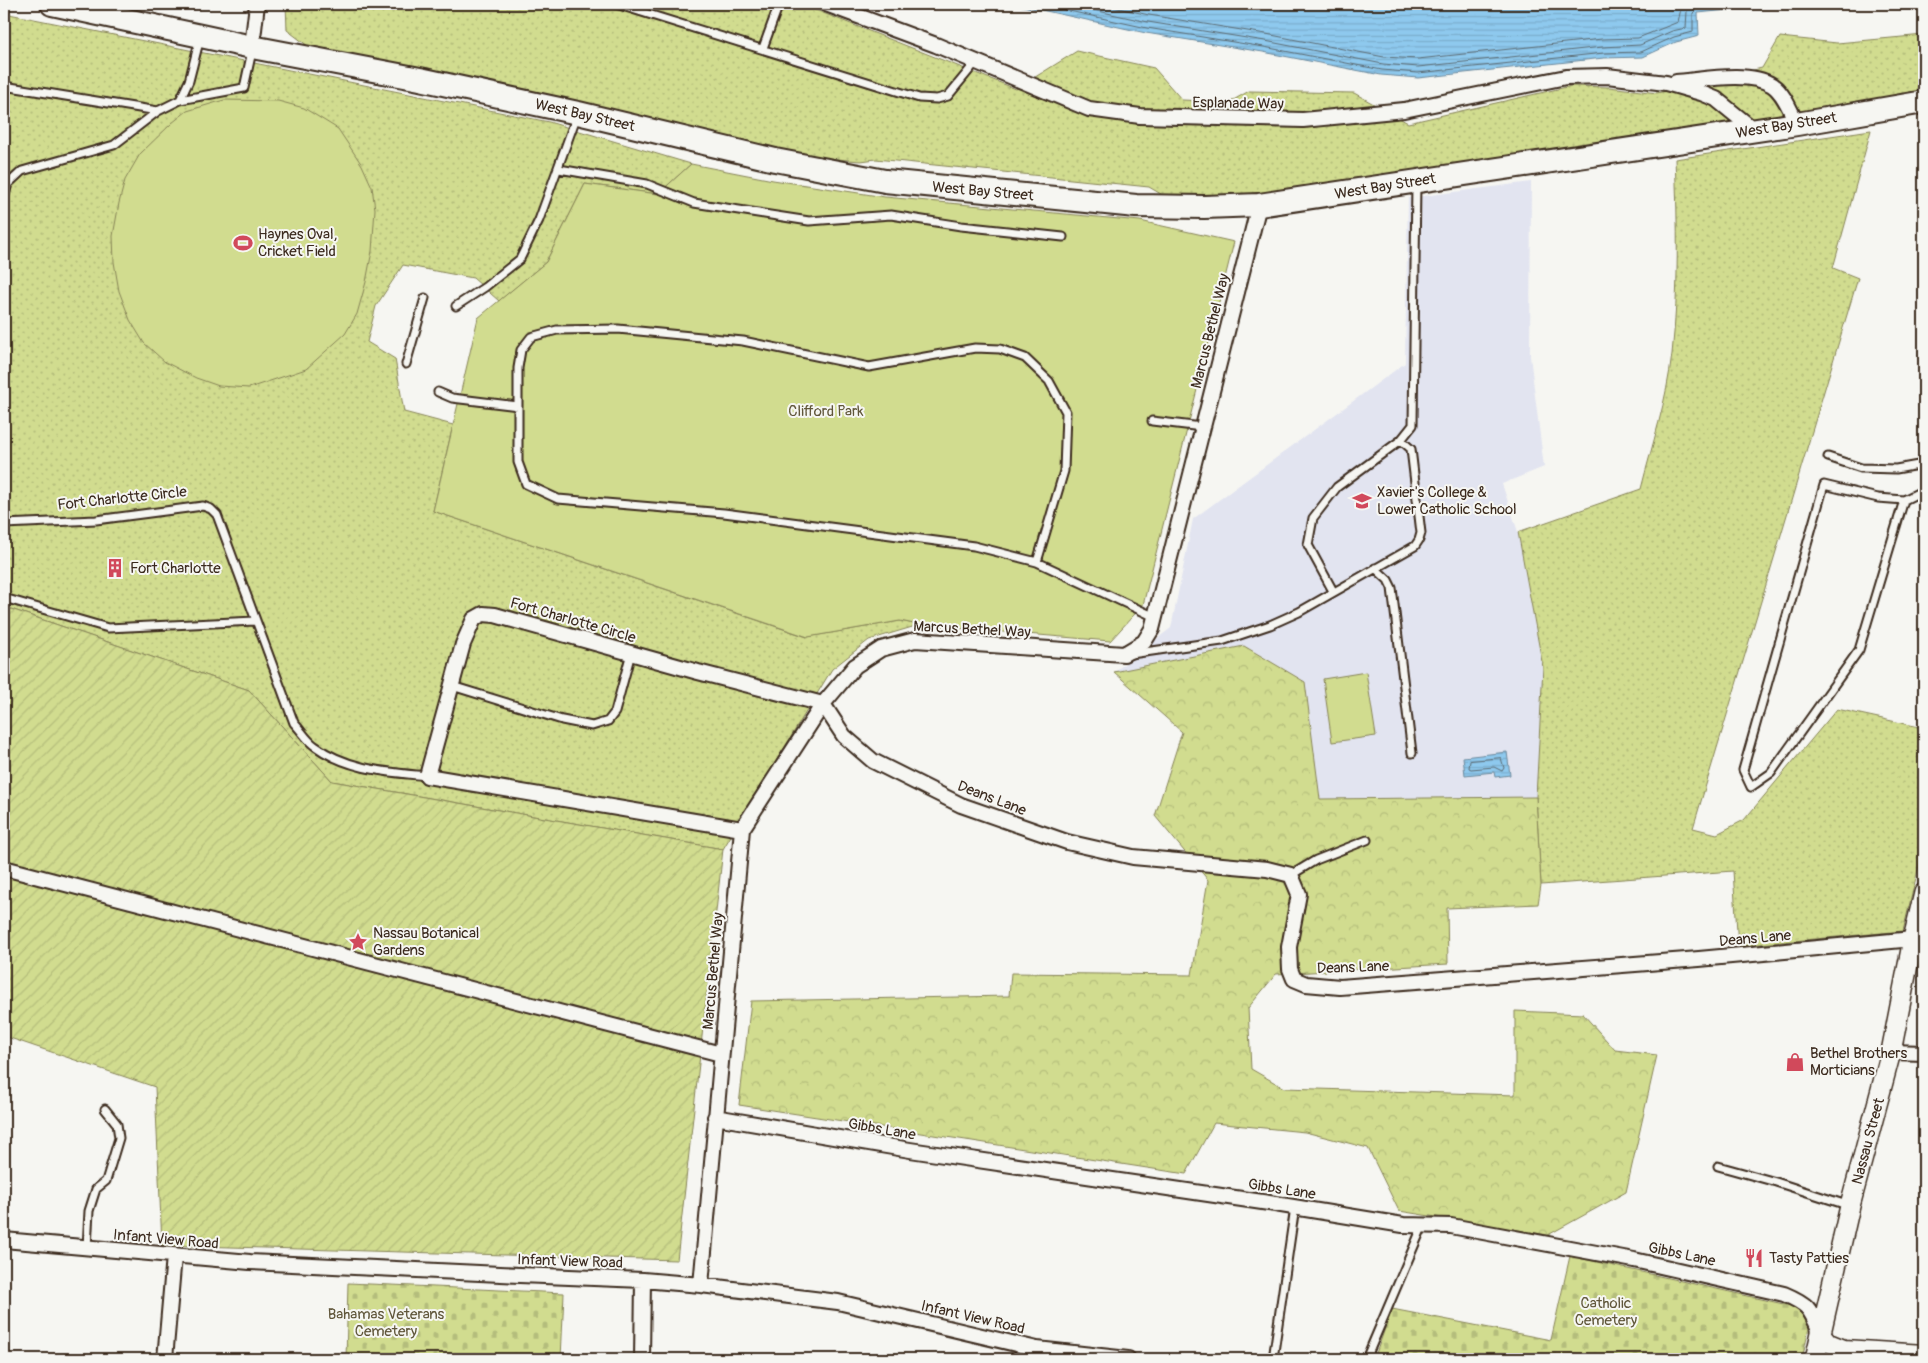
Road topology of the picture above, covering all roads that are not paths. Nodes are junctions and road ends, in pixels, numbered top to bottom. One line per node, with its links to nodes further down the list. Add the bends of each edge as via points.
1 (52, 4): 6 (highway, West Bay Street)
2 (257, 4): 7 (street)
3 (616, 4): 8 (lane)
4 (779, 4): 8 (lane)
5 (826, 4): 9 (street, Esplanade Way)
6 (200, 35): 7 (highway, West Bay Street); 12 (lane, via 189,80)
7 (252, 47): 12 (lane, via 244,88); 15 (highway, West Bay Street)
8 (763, 48): 9 (lane, via 919,98 948,96)
9 (976, 62): 10 (street, Esplanade Way, via 1089,109 1178,118 1303,120 1395,111 1566,77 1607,76)
10 (1666, 83): 16 (street, Esplanade Way, via 1738,77 1754,79 1772,85 1784,99); 17 (street, Esplanade Way, via 1716,99)
11 (4, 86): 14 (lane)
12 (180, 100): 14 (lane)
13 (1924, 102): 16 (highway, West Bay Street)
14 (158, 111): 20 (lane, via 114,145 22,171 8,184)
15 (578, 113): 18 (lane); 21 (highway, West Bay Street, via 775,160 885,182 1136,206 1204,208)
16 (1797, 124): 17 (highway, West Bay Street)
17 (1754, 130): 19 (highway, West Bay Street)
18 (560, 169): 22 (lane, via 647,184 694,203 809,221 891,215); 24 (lane, via 520,259)
19 (1416, 181): 21 (highway, West Bay Street); 30 (lane, via 1413,425)
20 (4, 198)
21 (1259, 205): 29 (street, Marcus Bethel Way)
22 (1063, 237)
23 (425, 298): 25 (lane)
24 (456, 306)
25 (406, 364)
26 (438, 392): 27 (lane, via 452,398)
27 (518, 406): 36 (lane, via 518,462 526,484 558,499 724,513 974,546); 36 (lane, via 521,350 531,337 557,330 618,329 742,341 868,367 975,348 1000,349 1025,358 1049,381 1066,412 1064,471)
28 (1152, 421): 29 (lane)
29 (1202, 426): 40 (street, Marcus Bethel Way)
30 (1401, 440): 37 (lane, via 1410,449 1421,533 1415,546); 38 (lane, via 1337,487 1313,518 1308,545)
31 (1828, 457): 32 (lane, via 1861,468 1896,469)
32 (1924, 464)
33 (1924, 490): 34 (lane)
34 (1904, 500): 34 (lane, via 1878,498 1824,485 1743,770 1751,787 1771,773 1859,650)
35 (4, 524): 41 (lane, Fort Charlotte Circle, via 96,520 203,506 211,509 218,515)
36 (1037, 562): 40 (lane)
37 (1375, 568): 38 (lane); 46 (lane, via 1392,588)
38 (1333, 591): 43 (lane, via 1299,612 1222,641)
39 (4, 598): 41 (lane, via 108,628)
40 (1155, 617): 43 (street, Marcus Bethel Way, via 1144,642)
41 (255, 621): 47 (lane, Fort Charlotte Circle, via 294,723 314,746 339,759 374,770)
42 (631, 653): 44 (street, Fort Charlotte Circle, via 483,614 474,619 469,628); 44 (lane, via 615,712 608,721 592,726); 45 (street, Fort Charlotte Circle)
43 (1124, 654): 45 (street, Marcus Bethel Way, via 915,640 881,650 855,666)
44 (452, 686): 47 (street, Fort Charlotte Circle)
45 (823, 704): 48 (street, Marcus Bethel Way); 51 (street, Deans Lane, via 844,736 873,761 961,805 1067,842 1133,857 1266,869)
46 (1412, 753)
47 (427, 776): 48 (street, Fort Charlotte Circle)
48 (742, 829): 56 (street, Marcus Bethel Way)
49 (1368, 840): 51 (lane, via 1316,860)
50 (4, 868): 56 (street)
51 (1291, 875): 53 (street, Deans Lane, via 1299,894 1289,947 1290,969 1294,979 1306,984 1340,987)
52 (1924, 893): 53 (main road, Nassau Street)
53 (1913, 939): 54 (main road, Nassau Street)
54 (1891, 1052): 55 (street); 60 (main road, Nassau Street)
55 (1924, 1053)
56 (721, 1054): 58 (street, Marcus Bethel Way)
57 (105, 1109): 64 (lane, via 117,1124 119,1138 106,1180 96,1189 90,1211)
58 (715, 1116): 61 (street, Gibbs Lane, via 910,1150); 67 (street, Marcus Bethel Way)
59 (1718, 1166): 60 (lane)
60 (1850, 1206): 68 (main road, Nassau Street)
61 (1295, 1208): 62 (street, Gibbs Lane, via 1403,1225); 73 (lane)
62 (1423, 1225): 68 (street, Gibbs Lane, via 1461,1228 1634,1260 1766,1289 1802,1302 1811,1311); 74 (lane)
63 (4, 1240): 64 (street, Infant View Road)
64 (87, 1248): 65 (street, Infant View Road)
65 (174, 1256): 66 (street, Infant View Road); 70 (street)
66 (643, 1280): 67 (street, Infant View Road); 71 (street)
67 (702, 1285): 72 (street, Infant View Road, via 838,1302 1037,1349)
68 (1821, 1334): 69 (street, via 1829,1343 1844,1349); 75 (main road, Nassau Street)
69 (1924, 1354)
70 (165, 1359)
71 (642, 1359)
72 (1128, 1359)
73 (1273, 1359)
74 (1366, 1359)
75 (1815, 1359)

